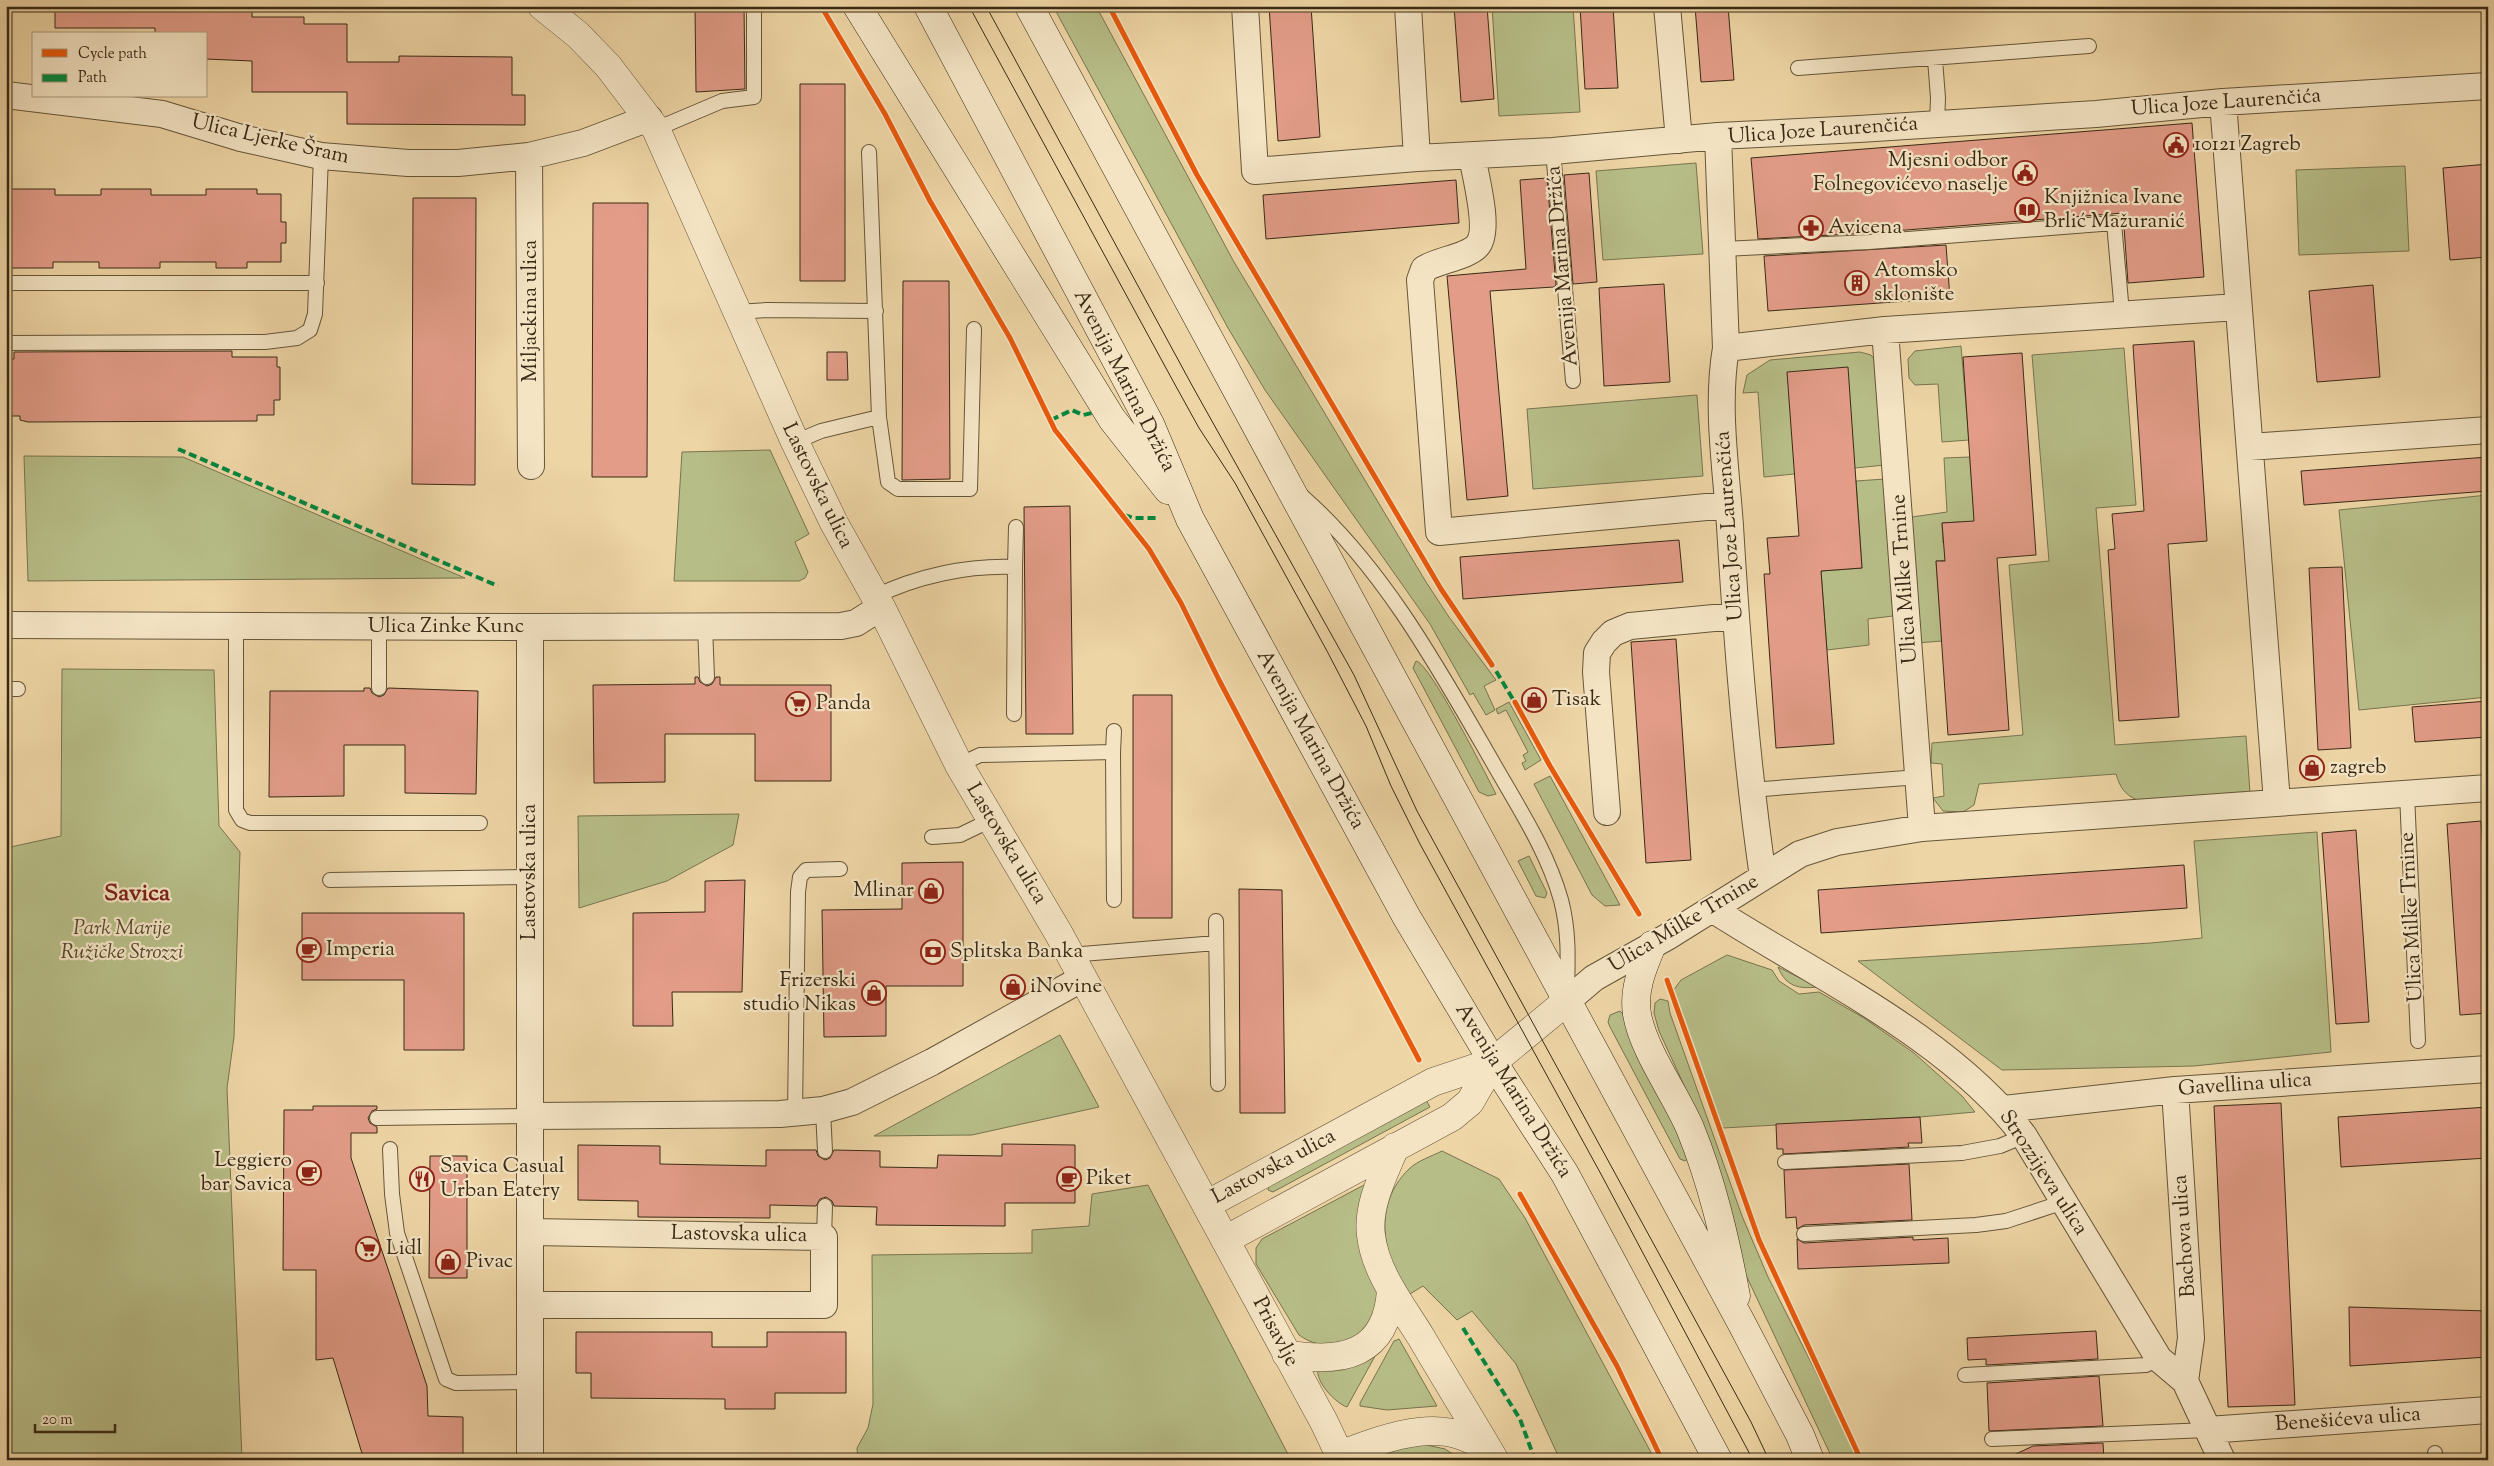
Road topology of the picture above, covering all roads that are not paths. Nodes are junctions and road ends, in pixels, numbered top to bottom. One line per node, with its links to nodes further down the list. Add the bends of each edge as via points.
1 (542, 6): 15 (main road, Lastovska ulica, via 578,35 608,66)
2 (754, 6): 15 (lane, via 754,97 722,101)
3 (857, 6): 44 (main road, via 1112,419)
4 (928, 6): 44 (main road, Avenija Marina Držića, via 1150,424)
5 (1029, 6): 42 (main road)
6 (1245, 6): 24 (street, Avenija Marina Držića, via 1255,171)
7 (1408, 6): 24 (street)
8 (1667, 6): 18 (street)
9 (2089, 46): 10 (lane)
10 (1935, 59): 11 (lane); 16 (lane)
11 (1798, 68)
12 (2488, 86): 14 (street, Ulica Joze Laurenčića)
13 (6, 95): 21 (street, Ulica Ljerke Šram, via 162,114 241,138)
14 (2223, 102): 16 (street, Ulica Joze Laurenčića, via 2096,114); 28 (street)
15 (652, 123): 22 (street, Ulica Ljerke Šram); 30 (main road, Lastovska ulica)
16 (1937, 123): 17 (street, Ulica Joze Laurenčića)
17 (1718, 136): 18 (street, Avenija Marina Držića); 25 (street, Ulica Joze Laurenčića)
18 (1679, 140): 19 (street, Avenija Marina Držića)
19 (1553, 151): 23 (street, Avenija Marina Držića); 36 (lane, Avenija Marina Držića)
20 (869, 152): 29 (lane)
21 (321, 156): 22 (street, Ulica Ljerke Šram, via 408,163 458,163); 27 (lane)
22 (529, 156): 41 (street, Miljackina ulica)
23 (1472, 156): 24 (street, Avenija Marina Držića); 43 (street, via 1482,219 1482,234 1477,246 1434,262 1424,269 1420,280 1439,532)
24 (1417, 158)
25 (1723, 249): 31 (lane, via 1869,242 2114,223); 35 (street, Ulica Joze Laurenčića)
26 (6, 283): 27 (lane)
27 (317, 283): 34 (lane, via 315,314 310,330 297,338 282,341)
28 (2238, 306): 31 (street); 40 (street)
29 (876, 311): 30 (lane); 37 (lane)
30 (737, 312): 39 (main road, Lastovska ulica)
31 (2122, 313): 33 (street)
32 (974, 329): 37 (lane, via 970,489 898,489 888,482)
33 (1886, 330): 35 (street); 60 (street, Ulica Milke Trnine)
34 (6, 343)
35 (1726, 348): 43 (street, Ulica Joze Laurenčića, via 1721,378)
36 (1573, 381)
37 (879, 417): 39 (lane)
38 (2488, 430): 40 (street)
39 (795, 442): 47 (main road, Lastovska ulica, via 834,523)
40 (2250, 447): 64 (street)
41 (532, 466)
42 (1286, 482): 81 (main road); 81 (lane, via 1322,514 1362,560 1408,622 1523,815 1551,869 1561,901 1568,936)
43 (1728, 505): 48 (street, Ulica Joze Laurenčića)
44 (1190, 519): 83 (main road, Avenija Marina Držića, via 1406,916)
45 (1016, 527): 46 (lane)
46 (1015, 567): 47 (lane, via 973,567 895,587); 56 (lane)
47 (878, 602): 52 (street, Ulica Zinke Kunc, via 856,623 841,626); 59 (main road, Lastovska ulica)
48 (1735, 616): 62 (street, Ulica Joze Laurenčića); 65 (street, via 1630,626 1604,642 1597,654 1596,672)
49 (6, 624): 50 (street, Ulica Zinke Kunc)
50 (236, 626): 51 (street, Ulica Zinke Kunc); 67 (lane, via 236,810 242,820)
51 (379, 626): 53 (street, Ulica Zinke Kunc); 55 (lane)
52 (705, 626): 53 (street, Ulica Zinke Kunc); 54 (lane)
53 (530, 628): 71 (street, Lastovska ulica)
54 (707, 677)
55 (379, 688)
56 (1014, 714)
57 (1114, 731): 58 (lane)
58 (1113, 752): 59 (lane, via 980,755); 74 (lane)
59 (959, 765): 66 (main road, Lastovska ulica)
60 (1919, 777): 62 (lane); 68 (street, Ulica Milke Trnine)
61 (2488, 788): 63 (street, Ulica Milke Trnine)
62 (1750, 790): 72 (street, Ulica Joze Laurenčića)
63 (2407, 794): 64 (street, Ulica Milke Trnine); 82 (lane, Ulica Milke Trnine)
64 (2277, 802): 68 (street, Ulica Milke Trnine)
65 (1607, 812)
66 (991, 820): 69 (lane, via 960,835); 79 (main road, Lastovska ulica)
67 (480, 822)
68 (1922, 828): 72 (street, Ulica Milke Trnine, via 1837,842 1800,854)
69 (932, 837)
70 (840, 869): 89 (lane, via 806,870 800,877)
71 (530, 877): 73 (lane); 90 (street, Lastovska ulica)
72 (1763, 877): 75 (street, Ulica Milke Trnine)
73 (330, 880)
74 (1114, 900)
75 (1712, 909): 78 (street, Ulica Milke Trnine); 87 (street, Strozzijeva ulica, via 1887,1015)
76 (1216, 921): 77 (lane)
77 (1216, 943): 79 (lane); 85 (lane)
78 (1652, 945): 81 (street, Ulica Milke Trnine, via 1594,978); 106 (main road, via 1637,989 1637,1014 1704,1165 1722,1228)
79 (1070, 955): 80 (main road, Lastovska ulica)
80 (1083, 978): 88 (street, via 932,1062 852,1102); 98 (main road, Lastovska ulica)
81 (1566, 1001): 83 (main road, Lastovska ulica); 106 (main road)
82 (2418, 1041)
83 (1493, 1062): 93 (main road, Lastovska ulica, via 1470,1102 1452,1117); 98 (main road, Lastovska ulica, via 1433,1082); 118 (main road, Avenija Marina Držića, via 1565,1174)
84 (2488, 1069): 86 (street, Gavellina ulica)
85 (1218, 1084)
86 (2175, 1090): 87 (street, Gavellina ulica); 110 (street, Bachova ulica, via 2191,1338)
87 (2004, 1109): 92 (street, Strozzijeva ulica)
88 (823, 1110): 89 (street); 95 (lane)
89 (796, 1112): 90 (street)
90 (530, 1116): 91 (lane); 100 (street, Lastovska ulica)
91 (377, 1118)
92 (2024, 1136): 96 (lane, via 2000,1146 1962,1153); 97 (street, Strozzijeva ulica)
93 (1395, 1147): 103 (main road, Lastovska ulica); 104 (main road, via 1371,1219 1374,1248)
94 (390, 1149): 111 (lane, via 398,1233 446,1379 456,1383)
95 (824, 1150)
96 (1786, 1162)
97 (2064, 1202): 101 (lane, via 2031,1214 1976,1225); 108 (street, Strozzijeva ulica)
98 (1206, 1205): 103 (main road, Prisavlje)
99 (826, 1206): 102 (lane)
100 (531, 1232): 102 (street, Lastovska ulica); 105 (street, Lastovska ulica)
101 (1804, 1234)
102 (824, 1237): 105 (street, Lastovska ulica, via 824,1305)
103 (1225, 1240): 107 (main road, Prisavlje)
104 (1391, 1290): 107 (main road, via 1385,1324 1363,1348 1330,1358); 116 (main road)
105 (530, 1305): 111 (street, Lastovska ulica)
106 (1742, 1324): 119 (main road)
107 (1286, 1354): 115 (main road, Prisavlje)
108 (2159, 1359): 109 (lane, via 2146,1365); 110 (street, Strozzijeva ulica)
109 (1964, 1375)
110 (2185, 1381): 113 (street, Strozzijeva ulica)
111 (529, 1382): 117 (street, Lastovska ulica)
112 (2488, 1410): 113 (street, Benešićeva ulica)
113 (2208, 1430): 114 (lane); 120 (street, Strozzijeva ulica)
114 (1992, 1439)
115 (1341, 1457): 116 (main road, via 1391,1436 1429,1431 1470,1440 1481,1445)
116 (1494, 1459)
117 (530, 1460)
118 (1718, 1460)
119 (1810, 1460)
120 (2222, 1460)

